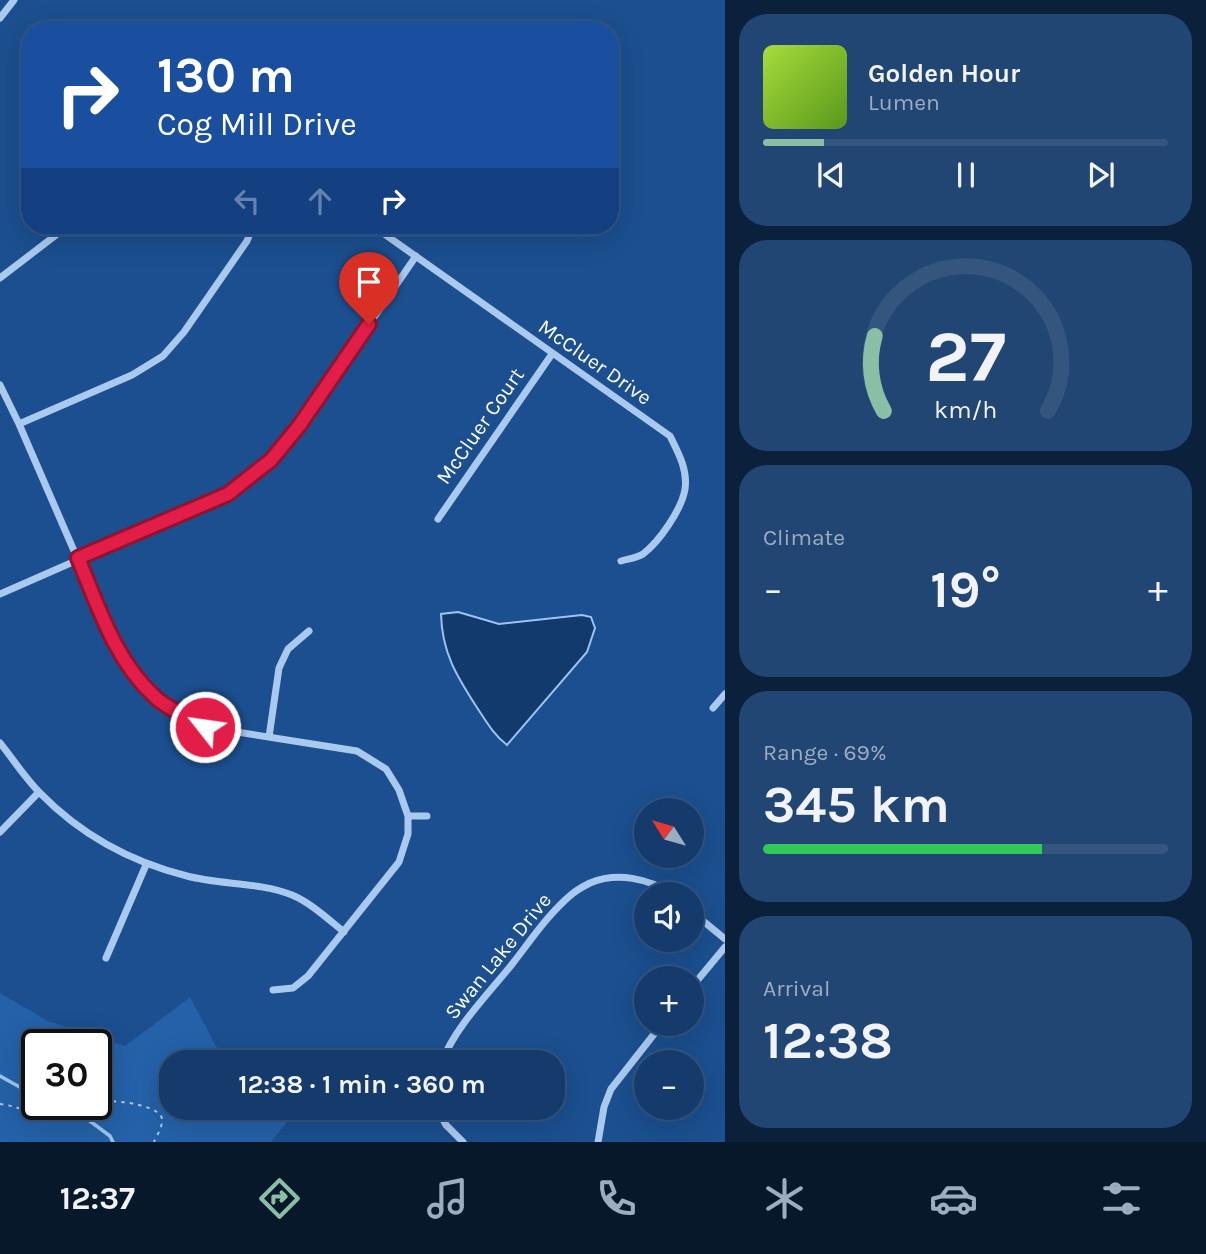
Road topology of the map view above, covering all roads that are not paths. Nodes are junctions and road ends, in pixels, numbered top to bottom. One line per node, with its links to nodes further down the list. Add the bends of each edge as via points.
1 (14, 0): 2 (street)
2 (0, 18)
3 (56, 235): 7 (street)
4 (249, 235): 10 (street, via 163,356 132,375)
5 (386, 235): 6 (street, McCluer Drive)
6 (416, 256): 8 (street, McCluer Drive); 12 (street, via 271,460 228,494)
7 (0, 278)
8 (552, 354): 11 (street, McCluer Court); 13 (street, McCluer Drive, via 670,436 682,459 685,488 673,517 641,555)
9 (0, 385): 10 (street)
10 (19, 424): 12 (street)
11 (438, 519)
12 (78, 558): 14 (street); 18 (street, via 114,643 156,698 205,727)
13 (621, 561)
14 (0, 594)
15 (309, 631): 18 (street, via 288,649 279,668)
16 (725, 694): 17 (street)
17 (713, 708)
18 (269, 737): 21 (street, via 357,751 386,769)
19 (0, 743): 20 (street)
20 (39, 792): 23 (street); 24 (street, via 110,847)
21 (408, 816): 22 (street); 27 (street, via 399,862)
22 (427, 817)
23 (0, 832)
24 (146, 864): 27 (street, via 189,877 286,893); 30 (street)
25 (645, 882): 34 (street, Swan Lake Drive, via 609,878 573,892 458,1032)
26 (704, 922): 28 (street)
27 (344, 932): 32 (street, via 293,988)
28 (725, 939)
29 (725, 947): 31 (street)
30 (106, 958)
31 (704, 972)
32 (273, 990)
33 (653, 1036): 37 (street, via 611,1089)
34 (448, 1050)
35 (443, 1120): 36 (street)
36 (463, 1142)
37 (598, 1142)

